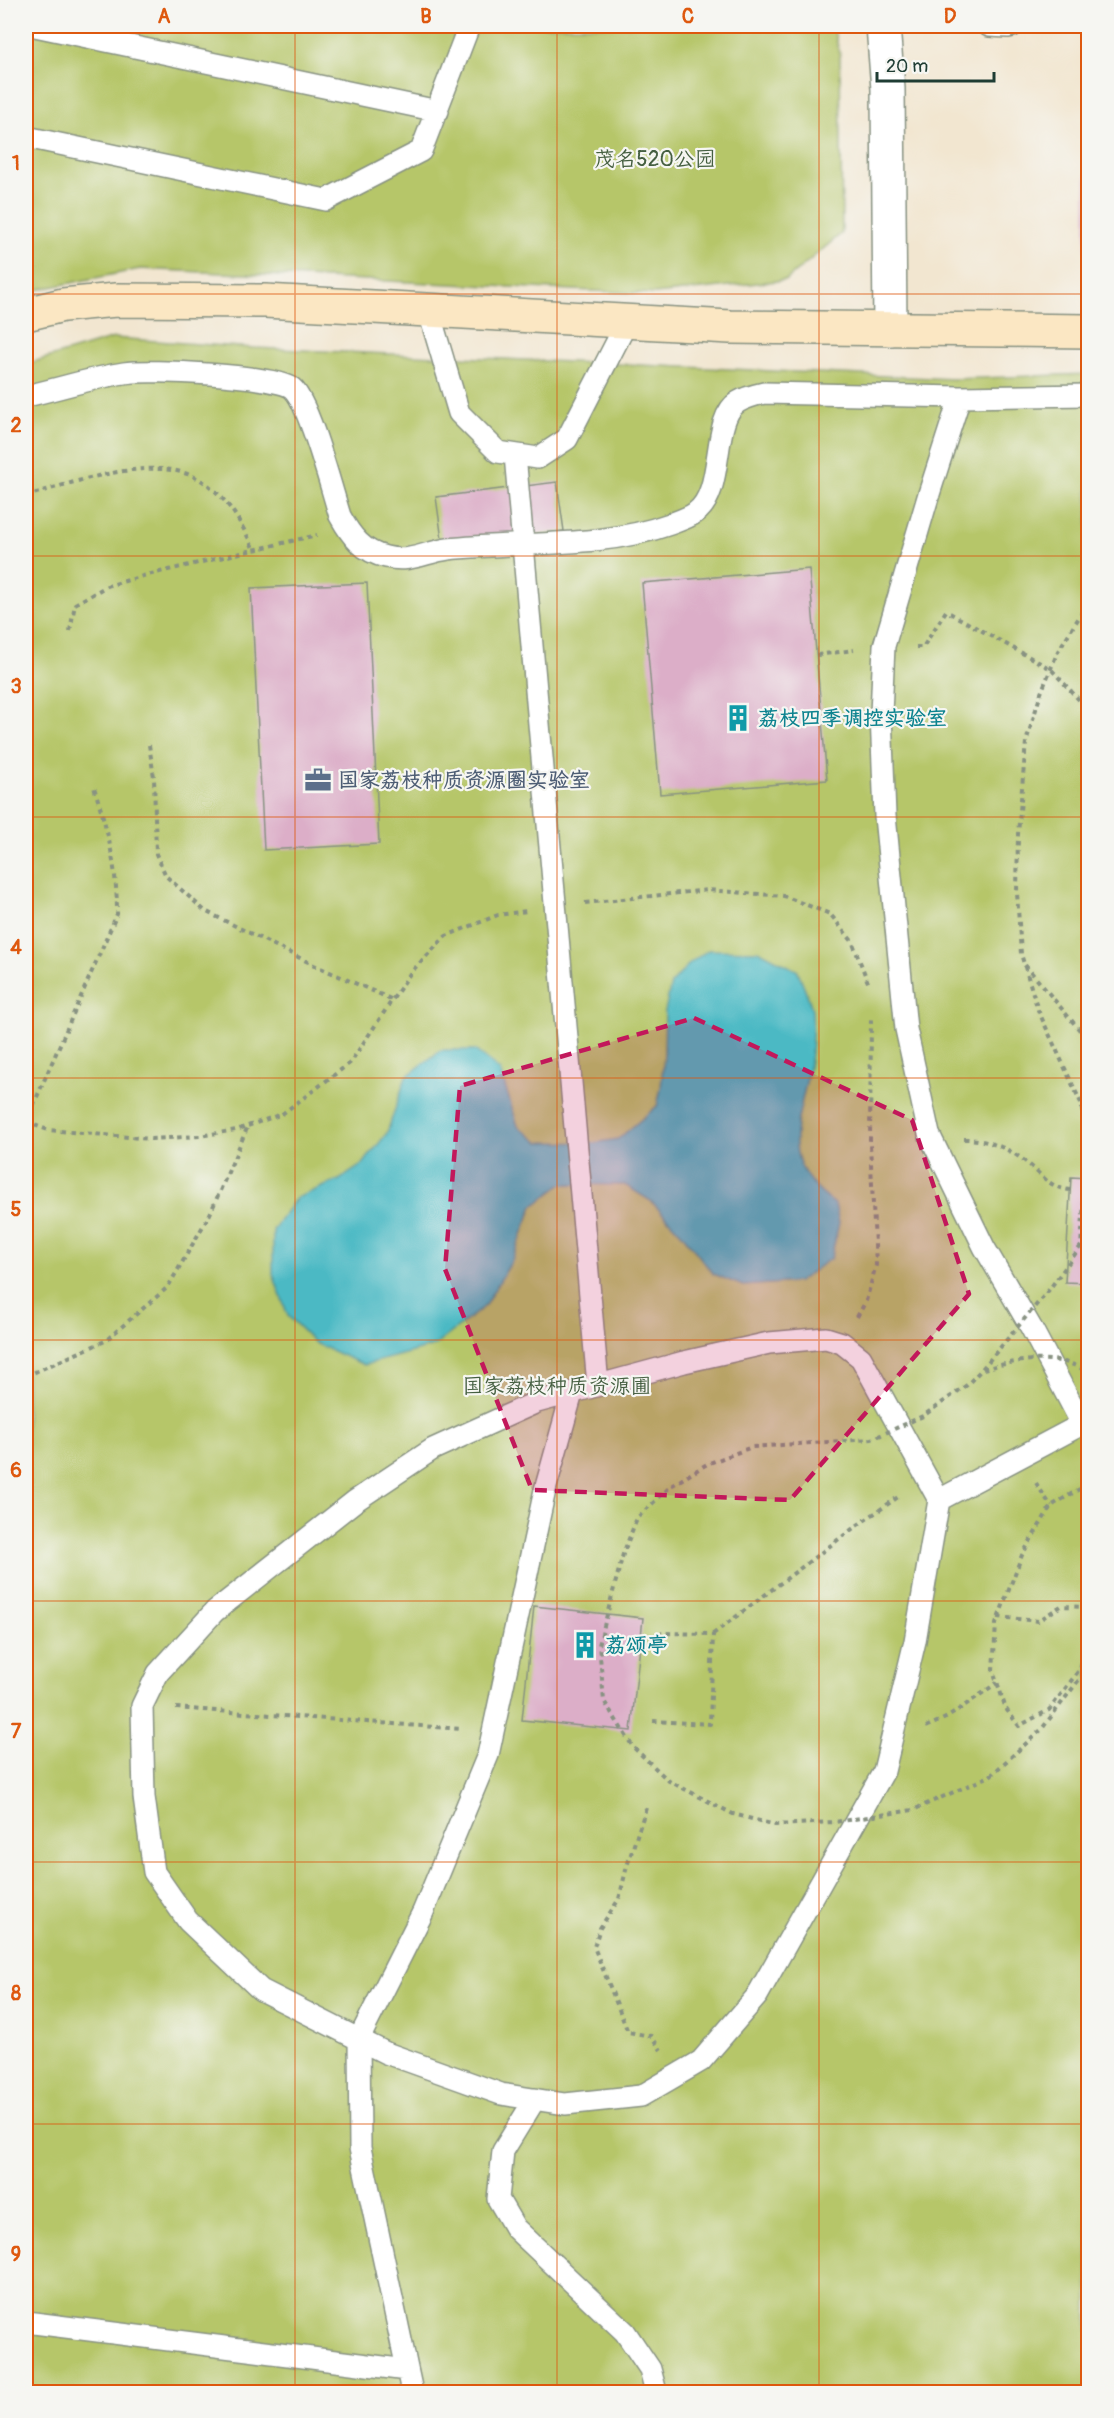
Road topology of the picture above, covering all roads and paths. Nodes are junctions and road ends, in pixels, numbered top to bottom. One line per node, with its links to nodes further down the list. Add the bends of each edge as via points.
1 (35, 26): 6 (lane)
2 (469, 26): 6 (lane)
3 (883, 26): 11 (street, via 888,89)
4 (989, 26): 5 (lane)
5 (1012, 26)
6 (438, 111): 7 (lane, via 421,151 326,200)
7 (26, 136)
8 (429, 312): 9 (main road, via 266,301 116,300 63,305); 10 (main road); 16 (lane, via 459,413 498,452)
9 (26, 314)
10 (627, 322): 11 (main road); 16 (lane, via 567,439 538,458)
11 (890, 329): 12 (main road)
12 (1089, 331)
13 (26, 396): 18 (lane, via 126,372 238,376 291,388 304,407)
14 (1089, 396): 15 (lane)
15 (960, 397): 19 (lane, via 764,393 751,396 737,402 725,417 711,487 703,506 695,513 622,537); 23 (lane)
16 (515, 454): 19 (lane)
17 (26, 496): 20 (path, via 88,478 139,470 175,471 198,479 231,508)
18 (347, 528): 19 (lane, via 369,552 388,558 414,559 445,549); 20 (path)
19 (522, 543): 29 (lane)
20 (254, 550): 22 (path, via 107,586 75,604)
21 (1089, 603): 25 (path, bridge)
22 (70, 631)
23 (884, 646): 24 (path); 25 (path, via 923,647 946,610); 37 (lane, via 881,714 885,816 906,1029)
24 (816, 655)
25 (1051, 669): 26 (path); 30 (path, bridge, via 1026,742 1017,834 1017,893)
26 (1081, 702)
27 (149, 745): 32 (path, via 156,854 166,876 205,911)
28 (93, 784): 35 (path, via 112,845 117,914)
29 (554, 907): 31 (path, via 708,890 784,896 830,914 852,941); 32 (path, via 498,915 446,936 411,972); 45 (lane)
30 (1025, 965): 34 (path); 39 (path, bridge, via 1038,1010 1081,1103)
31 (871, 992)
32 (393, 1000): 36 (path, via 350,1063 282,1114)
33 (871, 1014): 41 (path, via 870,1144 876,1265 866,1301)
34 (1089, 1040)
35 (26, 1122): 36 (path, via 48,1131 151,1139 200,1136)
36 (248, 1126): 44 (path, via 210,1214 168,1287 105,1341)
37 (934, 1144): 38 (path, via 985,1140 1030,1166 1051,1185); 47 (lane, via 984,1247)
38 (1070, 1191)
39 (1086, 1201): 40 (path, bridge); 42 (path, bridge, via 1081,1246)
40 (1089, 1210)
41 (842, 1343): 45 (lane, via 826,1338 769,1343); 48 (lane, via 861,1358)
42 (982, 1369): 43 (path, bridge, via 1023,1360 1060,1362); 56 (path, bridge, via 923,1416 873,1439 752,1447 707,1464 671,1486 637,1518 623,1554 599,1645 604,1701 633,1747 669,1781 733,1814 775,1825 835,1822 913,1810 990,1776 1041,1730)
43 (1089, 1373)
44 (26, 1376)
45 (598, 1385): 46 (lane)
46 (572, 1393): 58 (lane, via 537,1402 433,1449 355,1501 215,1611 158,1673); 63 (lane, via 544,1490 488,1755 423,1912)
47 (1085, 1422): 50 (lane)
48 (926, 1477): 50 (lane); 54 (path)
49 (1089, 1484): 52 (path, via 1051,1506 1022,1555)
50 (939, 1500): 61 (lane, via 915,1641)
51 (1089, 1607): 52 (path, via 1061,1606 1038,1620)
52 (998, 1617): 57 (path, via 993,1670)
53 (661, 1633): 54 (path)
54 (713, 1634): 59 (path, via 710,1724)
55 (1089, 1647): 57 (path, via 1080,1669 1049,1710 1019,1726 1006,1709)
56 (1089, 1668)
57 (997, 1683): 61 (path, via 948,1717 925,1727)
58 (142, 1706): 60 (path); 63 (lane, via 144,1797 154,1872 188,1921 261,1990)
59 (653, 1721)
60 (468, 1729)
61 (893, 1731): 64 (lane, via 884,1771 757,1996 701,2061)
62 (646, 1808): 64 (path, via 619,1899 600,1928 594,1947 628,2032 651,2036)
63 (359, 2039): 65 (lane, via 386,2053 501,2094); 67 (lane, via 360,2148)
64 (678, 2074): 65 (lane, via 640,2096 565,2104)
65 (535, 2099): 69 (lane, via 503,2151 498,2199 515,2228 625,2332 650,2369)
66 (26, 2322): 67 (lane)
67 (407, 2370): 68 (lane)
68 (412, 2392)
69 (656, 2392)

